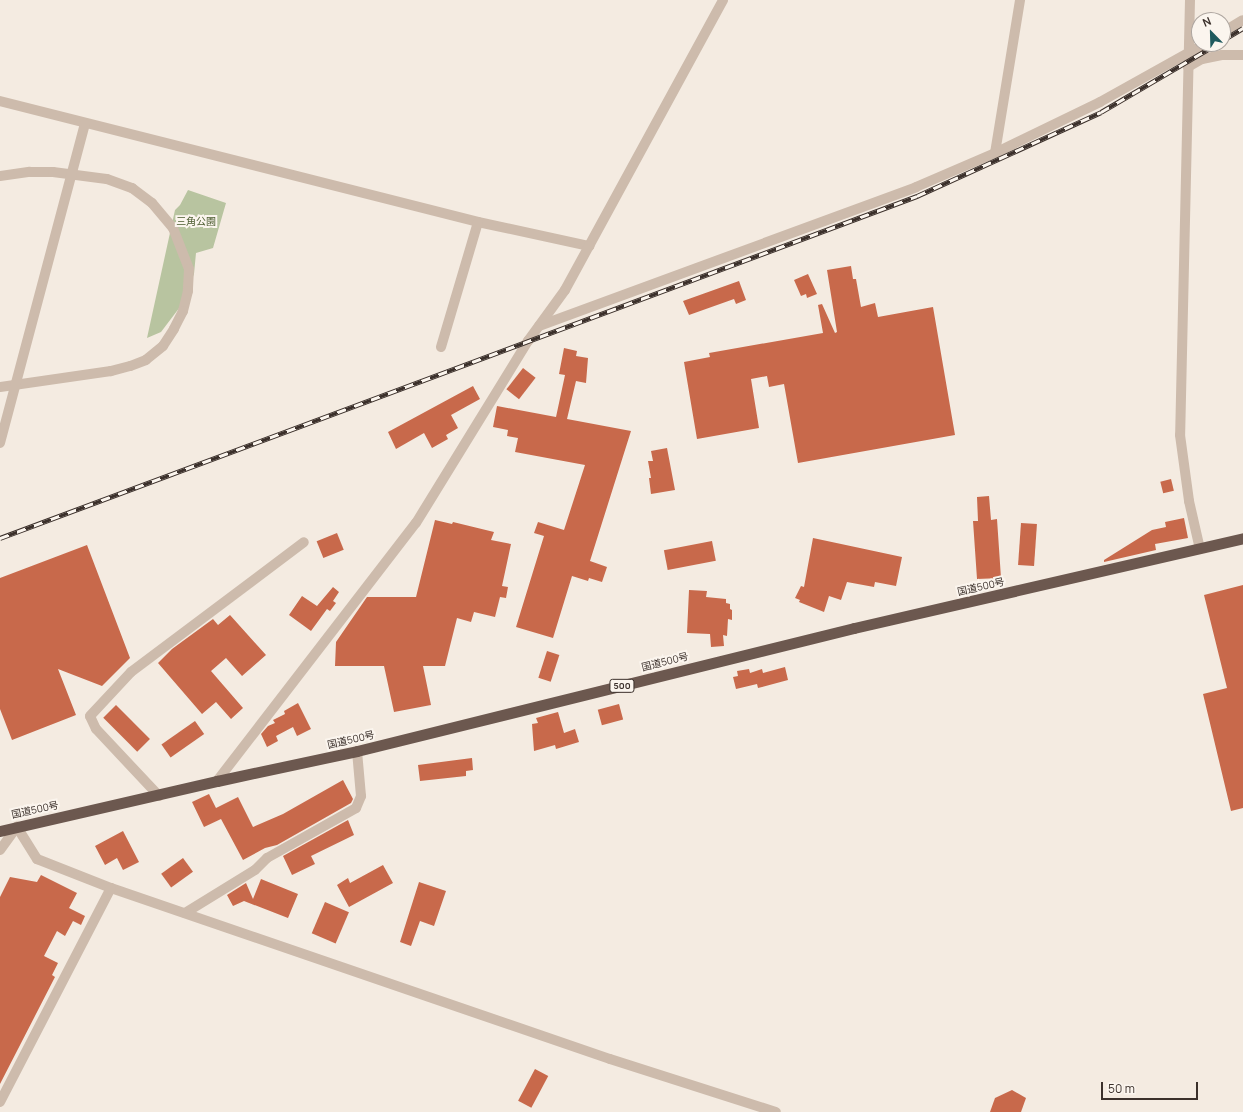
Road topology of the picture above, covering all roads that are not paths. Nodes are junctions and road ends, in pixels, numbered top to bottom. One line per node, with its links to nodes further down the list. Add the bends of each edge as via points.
1 (723, 0): 16 (street)
2 (1020, 0): 12 (street)
3 (1190, 0): 7 (street)
4 (1243, 20): 5 (street)
5 (1231, 27)
6 (1191, 52): 7 (street)
7 (1188, 54): 9 (street); 12 (street, via 1100,102)
8 (1243, 55): 9 (street, via 1222,55 1202,59)
9 (1188, 67): 24 (street, via 1180,435 1189,501)
10 (0, 101): 11 (street)
11 (85, 124): 13 (street); 15 (street)
12 (995, 153): 17 (street, via 916,188)
13 (71, 174): 14 (street, via 30,172); 19 (street); 19 (street, via 107,179 132,188 152,203 173,228 189,270 188,291 183,311 163,346 146,360 111,371)
14 (0, 176)
15 (478, 222): 16 (street); 18 (street)
16 (589, 246): 17 (street, via 565,290)
17 (539, 326): 26 (street, via 416,522)
18 (441, 347)
19 (17, 384): 20 (street); 21 (street)
20 (0, 387)
21 (0, 443)
22 (1243, 538): 24 (highway, 国道500号 / 500)
23 (304, 542): 27 (street, via 132,672 90,716 96,729)
24 (1200, 549): 25 (highway, 国道500号 / 500, via 854,628)
25 (357, 751): 26 (highway, 国道500号 / 500); 32 (street, via 361,796 356,808 267,858 255,870)
26 (218, 781): 27 (highway, 国道500号 / 500)
27 (159, 796): 28 (highway, 国道500号 / 500)
28 (17, 826): 29 (highway, 国道500号 / 500); 30 (street); 31 (street, via 37,858)
29 (0, 831)
30 (0, 850)
31 (111, 888): 32 (street); 33 (street)
32 (185, 913): 34 (street, via 603,1056)
33 (0, 1102)
34 (776, 1112)

